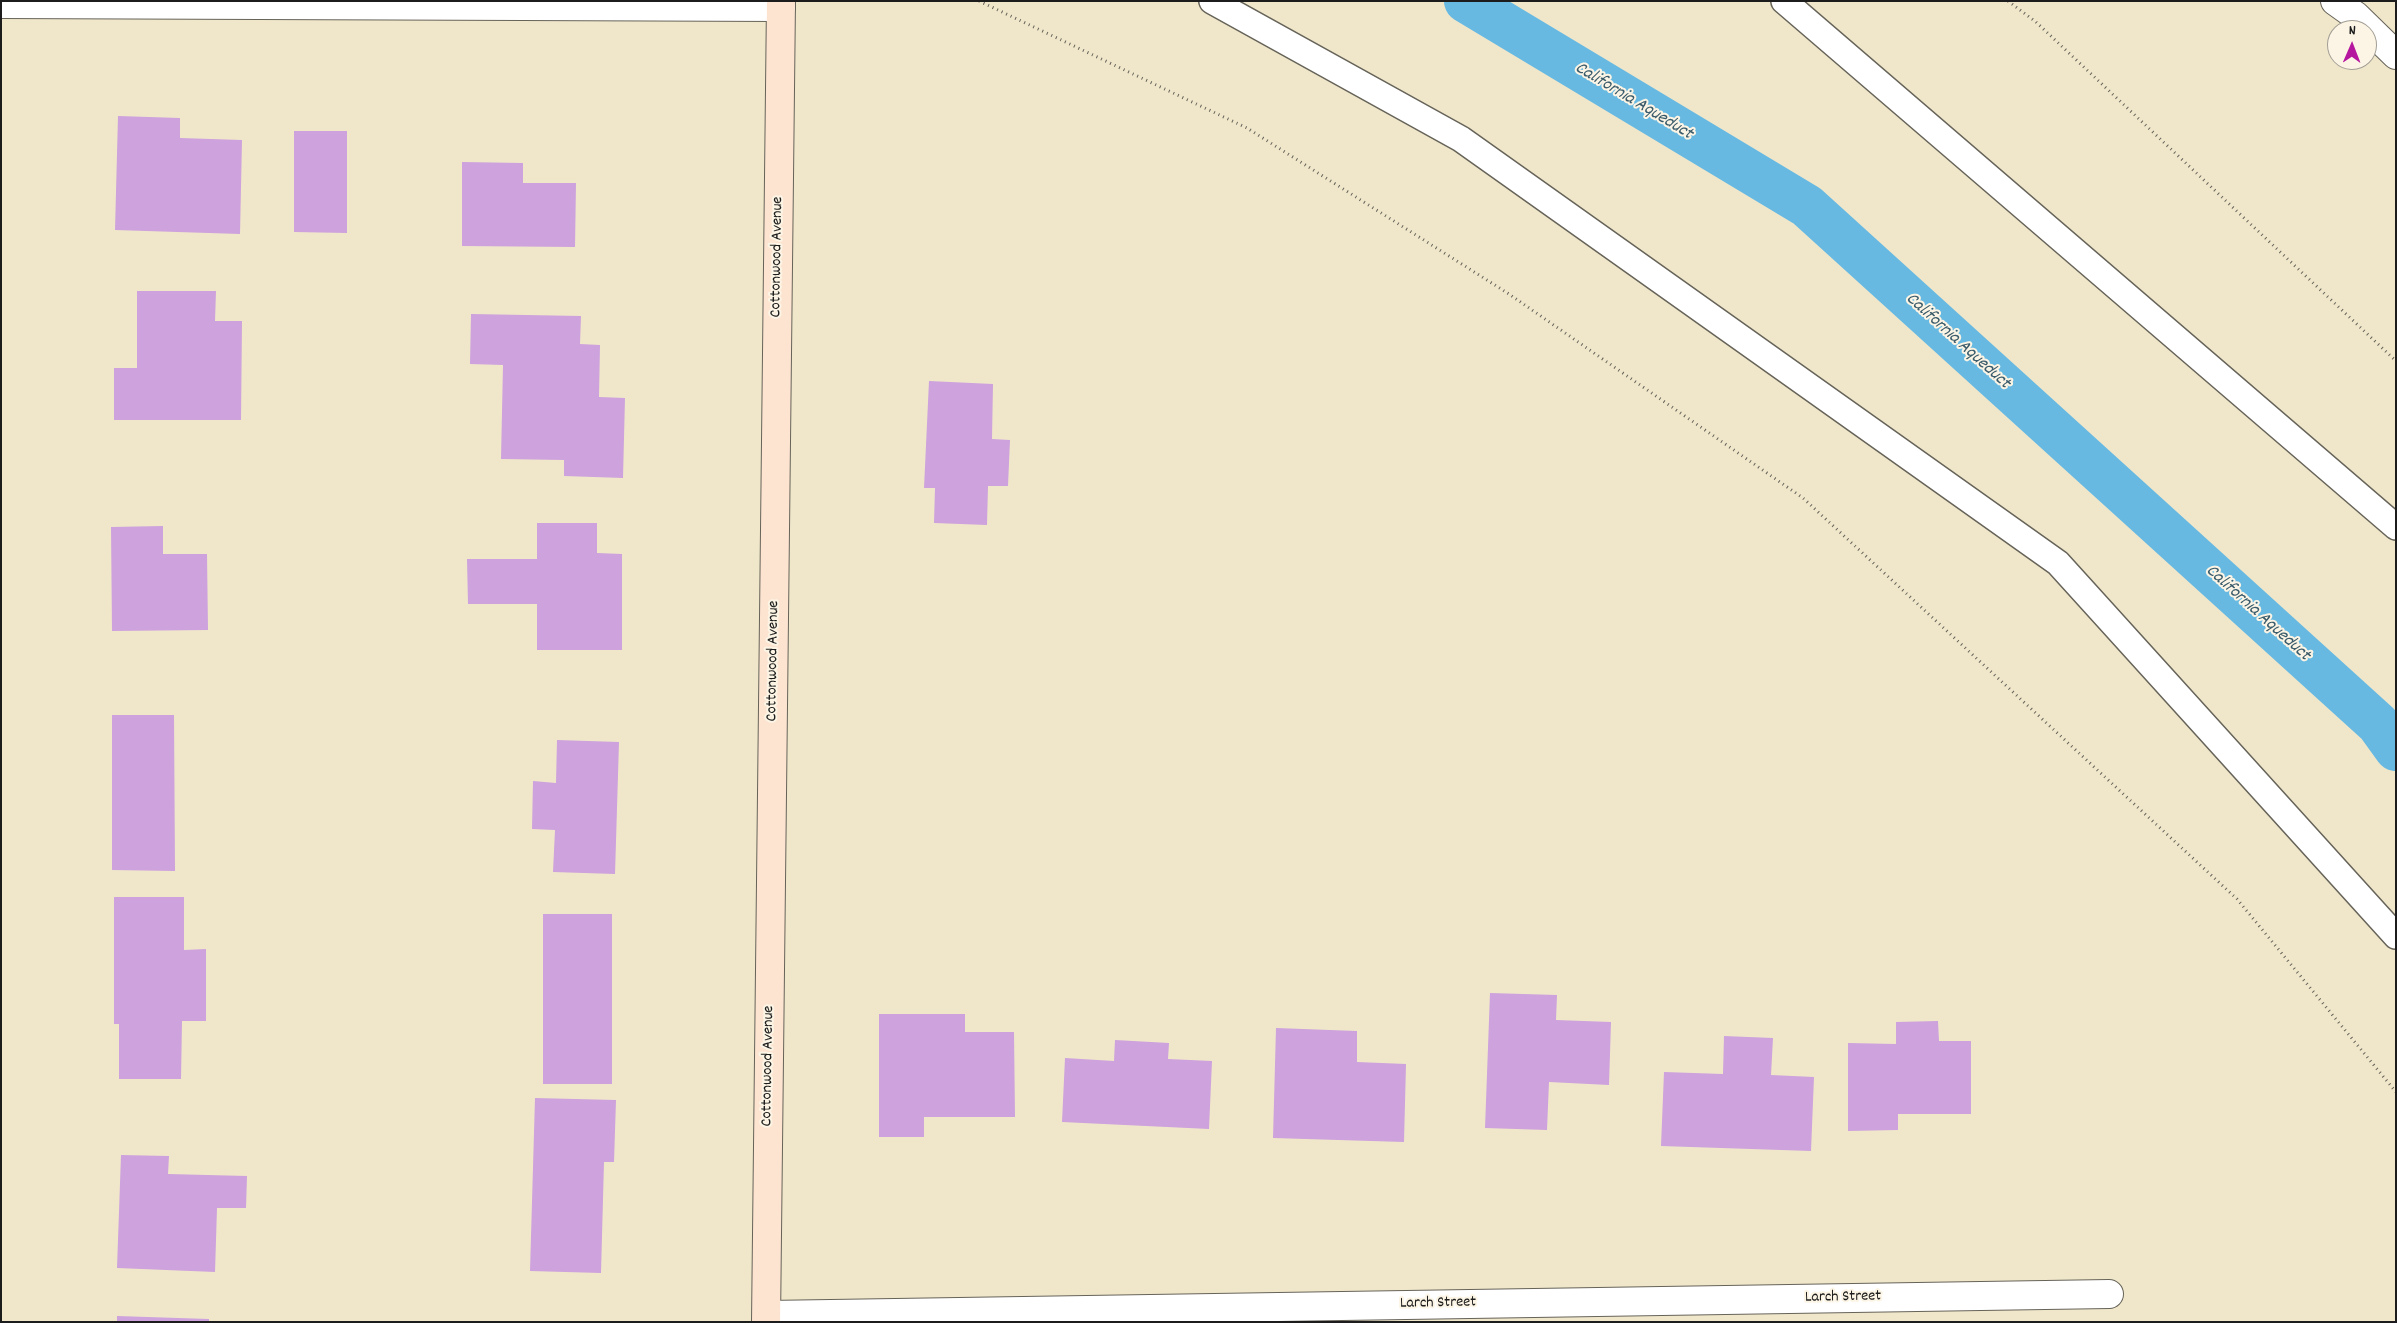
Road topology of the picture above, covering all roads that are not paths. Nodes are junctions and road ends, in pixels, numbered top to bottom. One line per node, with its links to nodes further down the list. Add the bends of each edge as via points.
1 (1212, 1): 8 (lane, via 1461,139 2058,563)
2 (1784, 1): 7 (lane)
3 (2335, 1): 6 (street, via 2356,16)
4 (1, 4): 5 (street)
5 (781, 4): 10 (street, Cottonwood Avenue)
6 (2396, 55)
7 (2396, 527)
8 (2396, 936)
9 (2109, 1294): 10 (street, Larch Street)
10 (766, 1318)

